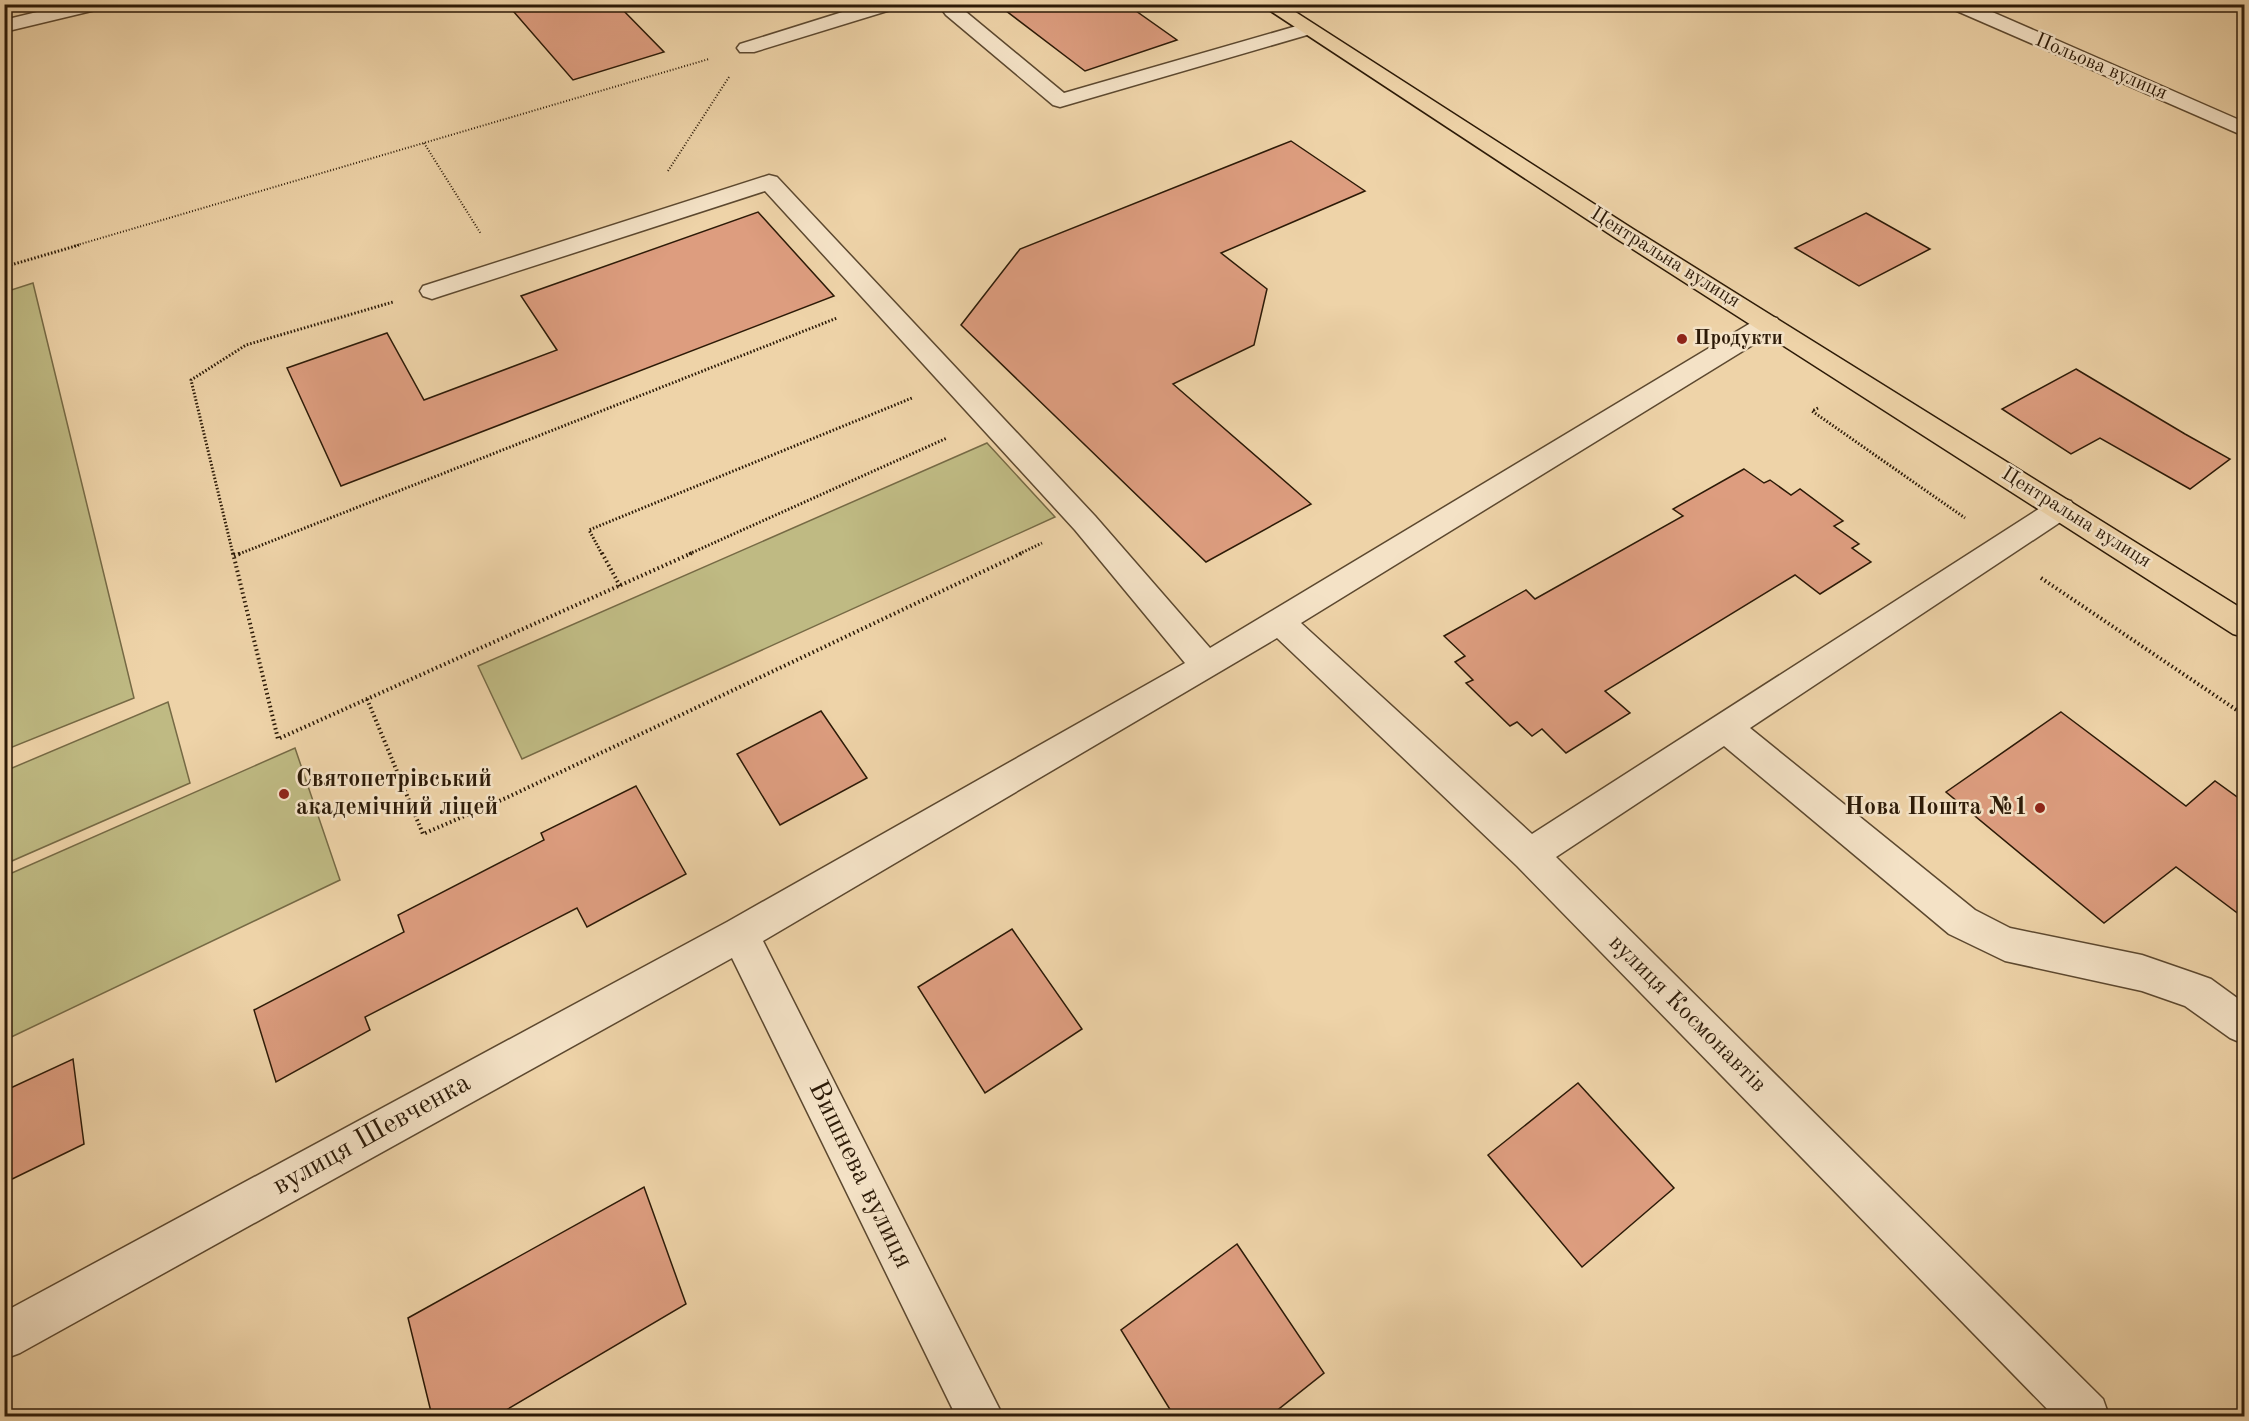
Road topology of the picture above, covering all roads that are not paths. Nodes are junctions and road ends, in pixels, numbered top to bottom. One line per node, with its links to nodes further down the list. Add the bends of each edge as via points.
1 (97, 4): 6 (street)
2 (890, 4): 8 (street)
3 (1269, 4): 7 (main road, Центральна вулиця)
4 (1957, 4): 9 (street, Польова вулиця)
5 (952, 11): 7 (street, via 1060,100)
6 (4, 26)
7 (1307, 29): 11 (main road, Центральна вулиця)
8 (747, 48)
9 (2244, 130)
10 (432, 291): 15 (street, via 769,182 1084,523)
11 (1768, 324): 12 (main road, Центральна вулиця); 13 (street, вулиця Шевченка)
12 (2061, 508): 14 (main road, Центральна вулиця); 16 (street)
13 (1280, 622): 15 (street, вулиця Шевченка); 17 (street, вулиця Космонавтів)
14 (2244, 625)
15 (1206, 666): 18 (street, вулиця Шевченка)
16 (1726, 728): 17 (street); 19 (street, via 1962,922 2005,944 2142,973 2197,992)
17 (1530, 855): 22 (street, вулиця Космонавтів)
18 (740, 934): 20 (street, вулиця Шевченка); 21 (street, Вишнева вулиця)
19 (2244, 1025)
20 (4, 1337)
21 (980, 1416)
22 (2086, 1416)

